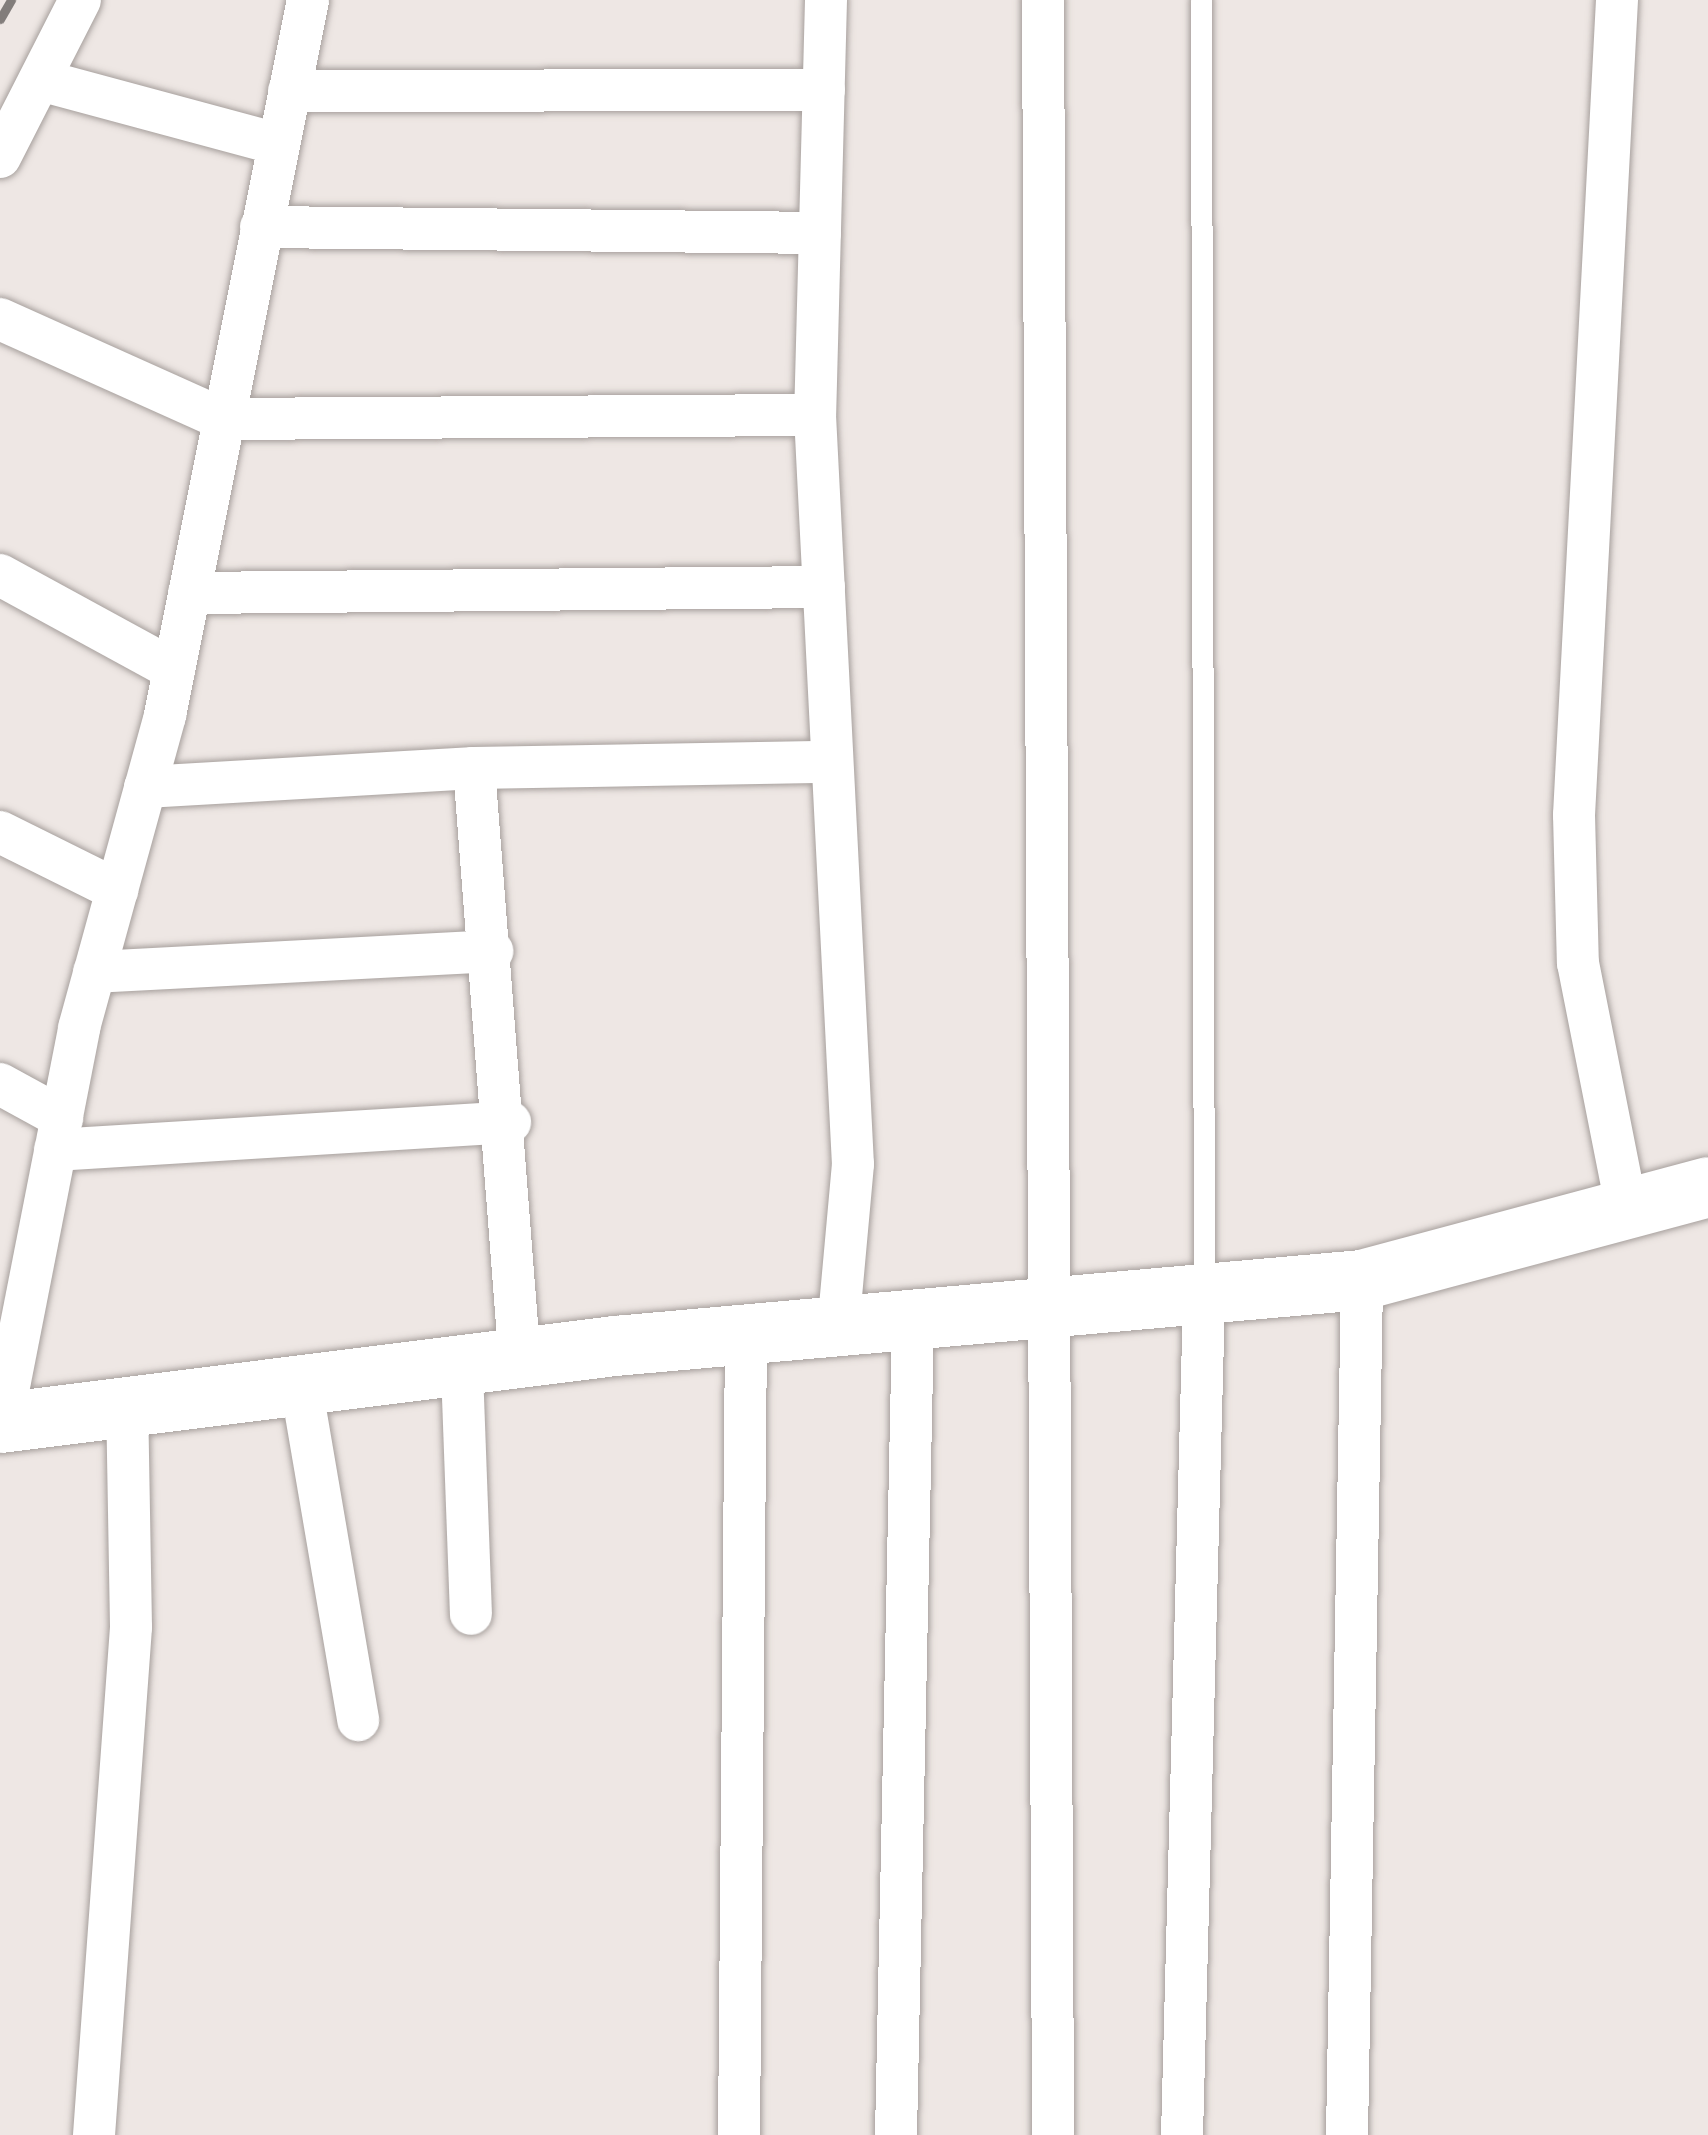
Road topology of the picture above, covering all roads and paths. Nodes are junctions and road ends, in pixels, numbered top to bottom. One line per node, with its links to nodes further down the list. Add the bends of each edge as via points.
1 (80, 0): 7 (street)
2 (308, 0): 9 (street)
3 (826, 0): 8 (street)
4 (1043, 0): 35 (street)
5 (1202, 0): 34 (lane)
6 (1617, 0): 32 (street, via 1574,815 1578,963)
7 (40, 80): 10 (street); 11 (street)
8 (824, 90): 9 (street); 13 (street)
9 (289, 91): 10 (street)
10 (278, 144): 12 (street)
11 (0, 158)
12 (260, 227): 13 (street); 16 (street)
13 (820, 233): 15 (street)
14 (0, 319): 16 (street)
15 (815, 415): 16 (street); 18 (street)
16 (222, 419): 19 (street)
17 (0, 575): 20 (street)
18 (824, 587): 19 (street); 21 (street)
19 (189, 593): 20 (street)
20 (174, 670): 23 (street)
21 (830, 762): 22 (street); 38 (street, via 853,1142)
22 (474, 768): 23 (street); 26 (street)
23 (145, 787): 25 (street)
24 (0, 832): 25 (street)
25 (117, 890): 27 (street)
26 (492, 951): 27 (street); 29 (street)
27 (94, 971): 30 (street)
28 (0, 1084): 30 (street)
29 (509, 1122): 30 (street); 40 (street)
30 (58, 1134): 36 (street)
31 (1708, 1187): 32 (main road)
32 (1628, 1215): 33 (main road)
33 (1362, 1280): 34 (main road); 51 (street)
34 (1204, 1299): 35 (main road); 50 (street)
35 (1057, 1305): 37 (main road); 49 (street)
36 (12, 1308): 43 (street)
37 (913, 1325): 38 (main road); 48 (street)
38 (838, 1328): 39 (main road)
39 (746, 1335): 40 (main road); 47 (street)
40 (491, 1366): 41 (main road); 44 (street)
41 (302, 1390): 42 (main road); 45 (street)
42 (128, 1404): 43 (main road); 46 (street, via 131,1627)
43 (1, 1422)
44 (471, 1614)
45 (358, 1720)
46 (94, 2135)
47 (739, 2135)
48 (896, 2135)
49 (1053, 2135)
50 (1182, 2135)
51 (1347, 2135)

